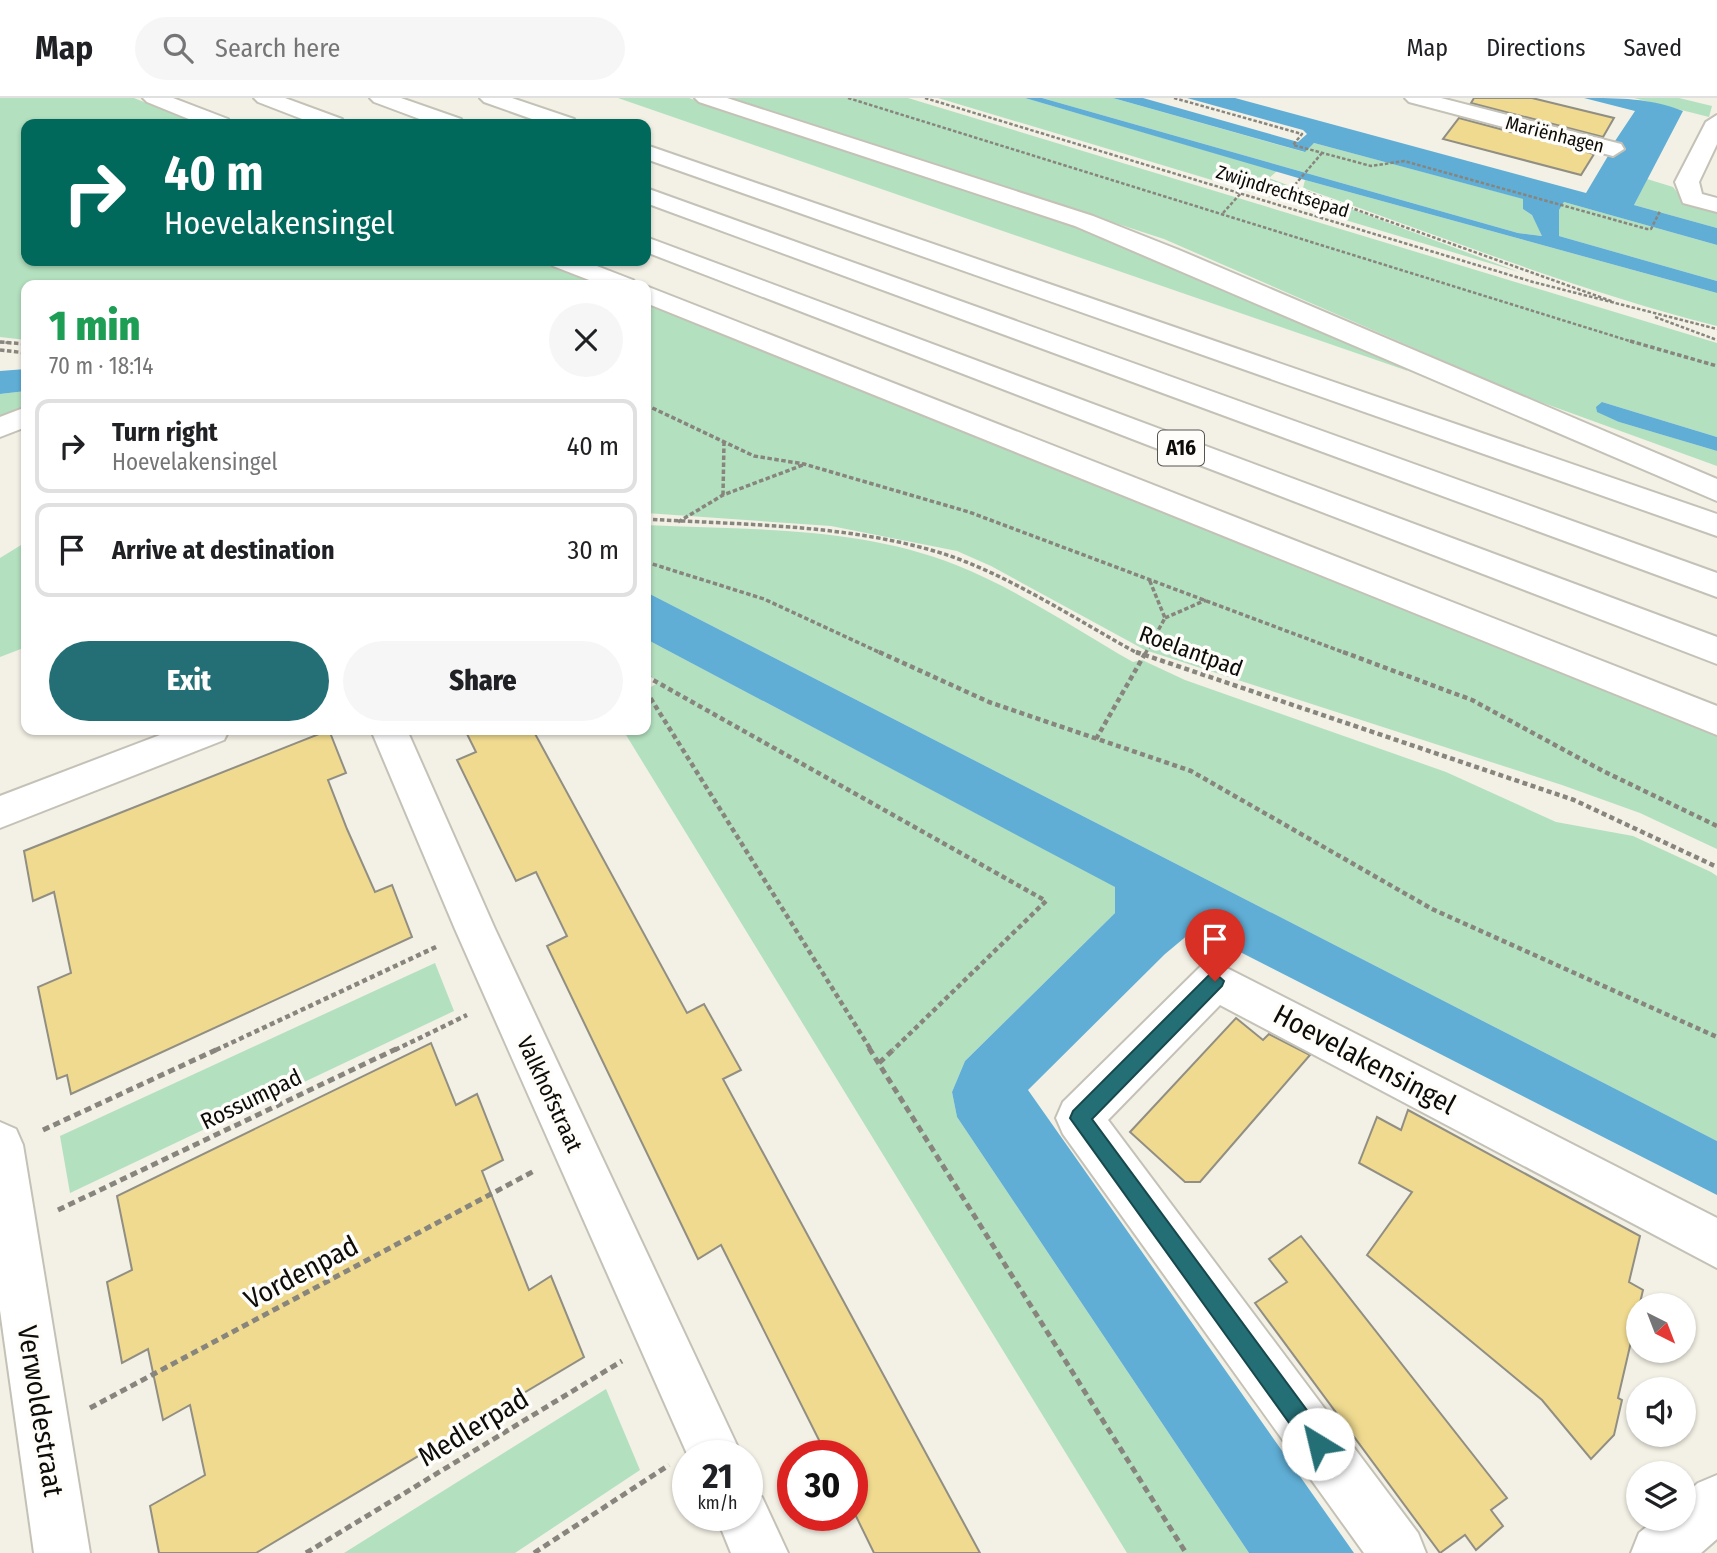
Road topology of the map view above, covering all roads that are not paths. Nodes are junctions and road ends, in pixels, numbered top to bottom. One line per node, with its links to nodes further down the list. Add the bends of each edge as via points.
1 (154, 98): 7 (main road)
2 (265, 98): 8 (main road)
3 (381, 98): 9 (main road)
4 (491, 98): 10 (main road)
5 (706, 98): 22 (main road, via 1146,245)
6 (1415, 98): 12 (main road, Mariënhagen)
7 (207, 119)
8 (321, 119)
9 (439, 119)
10 (552, 119)
11 (1717, 122): 15 (main road, via 1687,181 1691,198)
12 (1613, 149)
13 (651, 154): 23 (main road)
14 (651, 197): 24 (main road, A16)
15 (1717, 205)
16 (651, 246): 25 (main road, A16)
17 (575, 266): 18 (main road)
18 (611, 280)
19 (651, 296): 26 (main road)
20 (21, 418): 21 (main road)
21 (0, 428)
22 (1717, 491)
23 (1717, 525)
24 (1717, 585)
25 (1717, 650)
26 (1717, 721)
27 (198, 735): 29 (main road)
28 (391, 735): 32 (main road, Valkhofstraat)
29 (0, 812)
30 (0, 1147): 35 (main road, Verwoldestraat)
31 (1717, 1244): 37 (main road, Hoevelakensingel, via 1215,981 1079,1118)
32 (708, 1440)
33 (1717, 1502): 38 (main road)
34 (750, 1531): 36 (main road)
35 (62, 1553)
36 (760, 1553)
37 (1398, 1553)
38 (1659, 1553)

